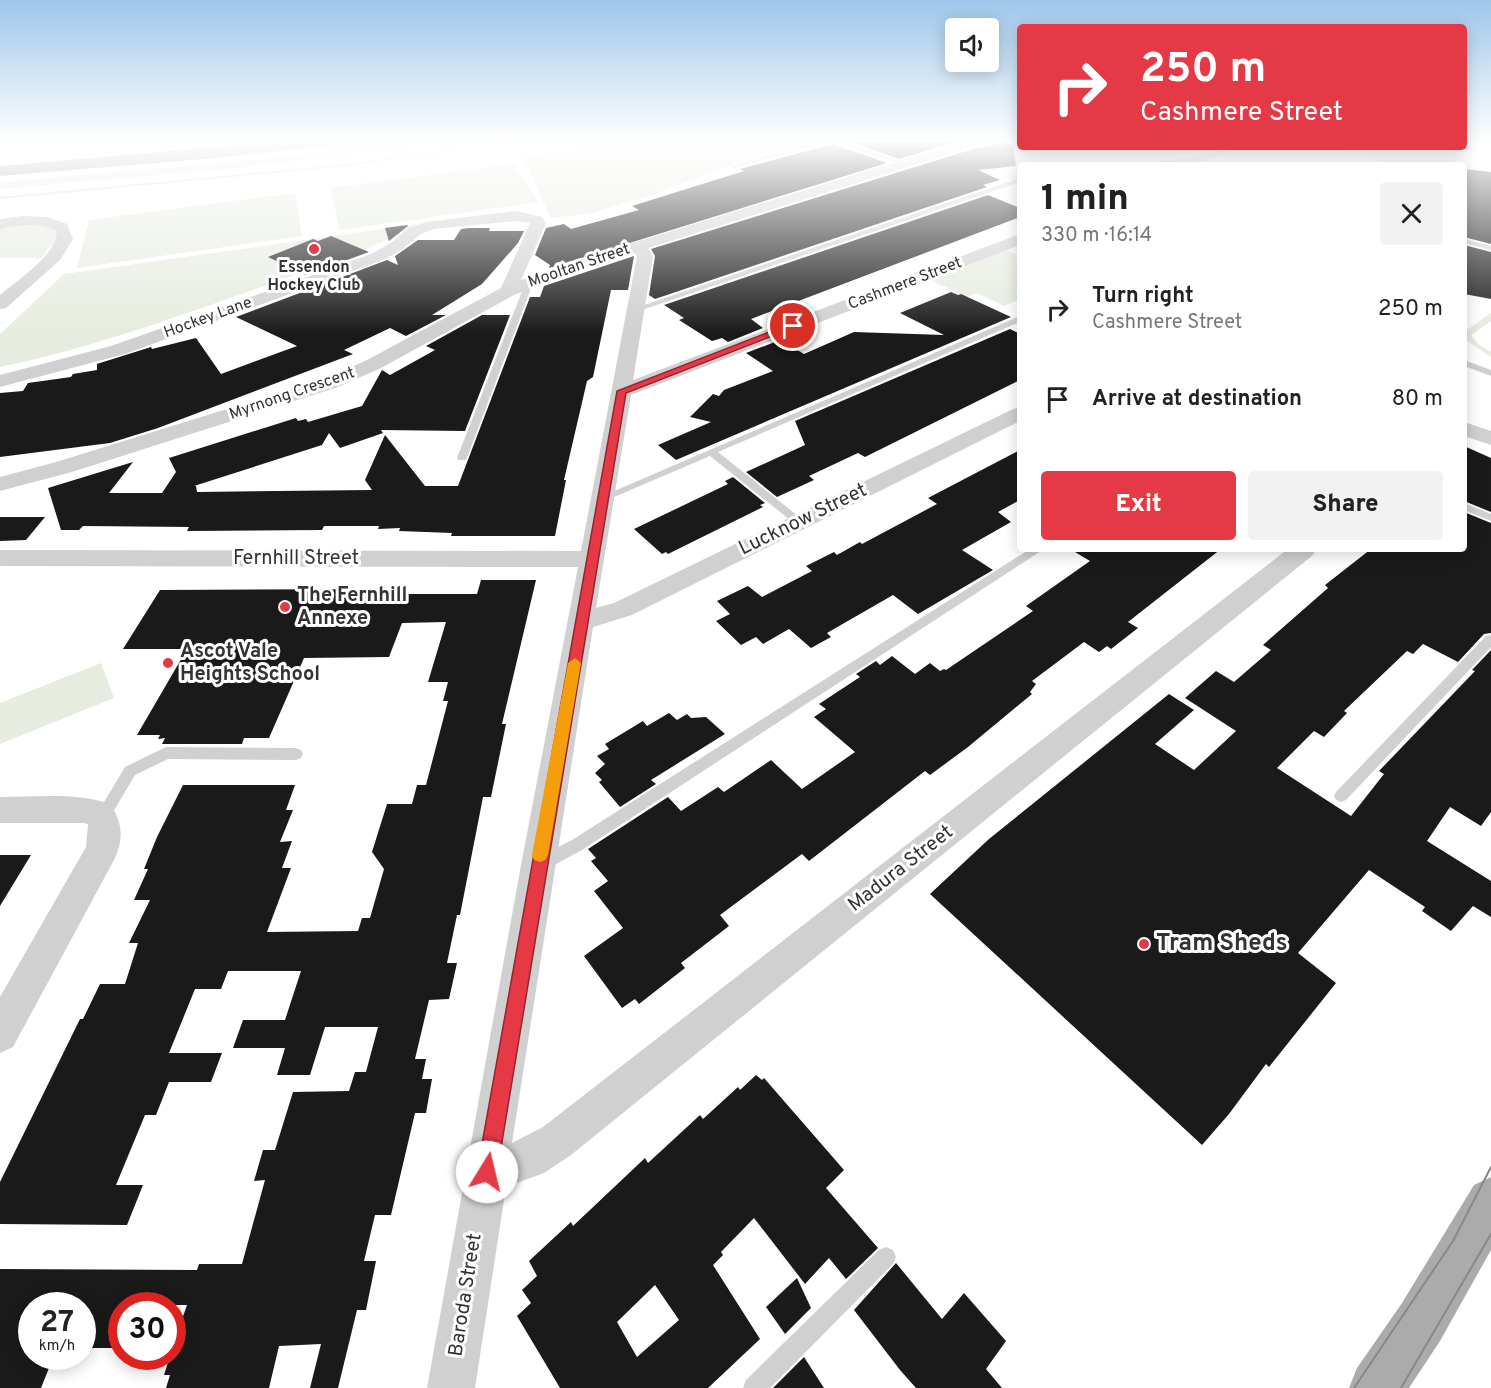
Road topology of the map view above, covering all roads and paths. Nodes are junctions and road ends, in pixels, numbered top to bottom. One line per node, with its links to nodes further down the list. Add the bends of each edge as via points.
1 (774, 204): 6 (street, Mooltan Street)
2 (949, 204): 13 (lane)
3 (0, 224): 12 (street, via 43,221 62,227 65,236 54,257)
4 (1017, 240): 7 (street, Cashmere Street)
5 (1467, 242): 8 (lane)
6 (638, 246): 10 (street, Mooltan Street); 13 (street, Baroda Street, via 645,256)
7 (999, 248): 9 (street); 18 (street, Cashmere Street)
8 (1491, 248)
9 (1017, 255)
10 (529, 283): 11 (street, Mooltan Street); 23 (lane)
11 (508, 291): 17 (street, Hockey Lane, via 537,220 522,216 430,225 387,252 343,270 118,350); 24 (street, Myrnong Crescent, via 331,383)
12 (0, 304)
13 (636, 309): 18 (street, Baroda Street)
14 (1017, 315): 22 (lane)
15 (1467, 364): 16 (lane)
16 (1491, 373)
17 (0, 381)
18 (622, 391): 25 (street, Baroda Street)
19 (1017, 414): 28 (street, Lucknow Street)
20 (1467, 429): 21 (street)
21 (1491, 438)
22 (711, 452): 25 (lane); 28 (lane)
23 (462, 458)
24 (0, 484)
25 (603, 498): 32 (street, Baroda Street)
26 (1467, 507): 27 (lane)
27 (1491, 518)
28 (799, 522): 33 (street, Lucknow Street, via 613,613)
29 (1033, 552): 39 (lane, via 577,845)
30 (1300, 552): 41 (street, Madura Street, via 557,1141 529,1158)
31 (0, 558): 32 (street, Fernhill Street)
32 (593, 559): 33 (street, Baroda Street)
33 (583, 619): 39 (street, Baroda Street)
34 (1491, 639): 36 (lane)
35 (296, 754): 38 (lane, via 166,753 130,771)
36 (1341, 796)
37 (0, 810): 38 (street, via 84,810 99,813)
38 (103, 820): 40 (street, via 107,834 102,850)
39 (538, 865): 41 (street, Baroda Street)
40 (0, 1034)
41 (487, 1172): 44 (street, Baroda Street)
42 (1491, 1203): 46 (main road)
43 (886, 1257): 45 (lane)
44 (451, 1388)
45 (754, 1388)
46 (1377, 1388)

